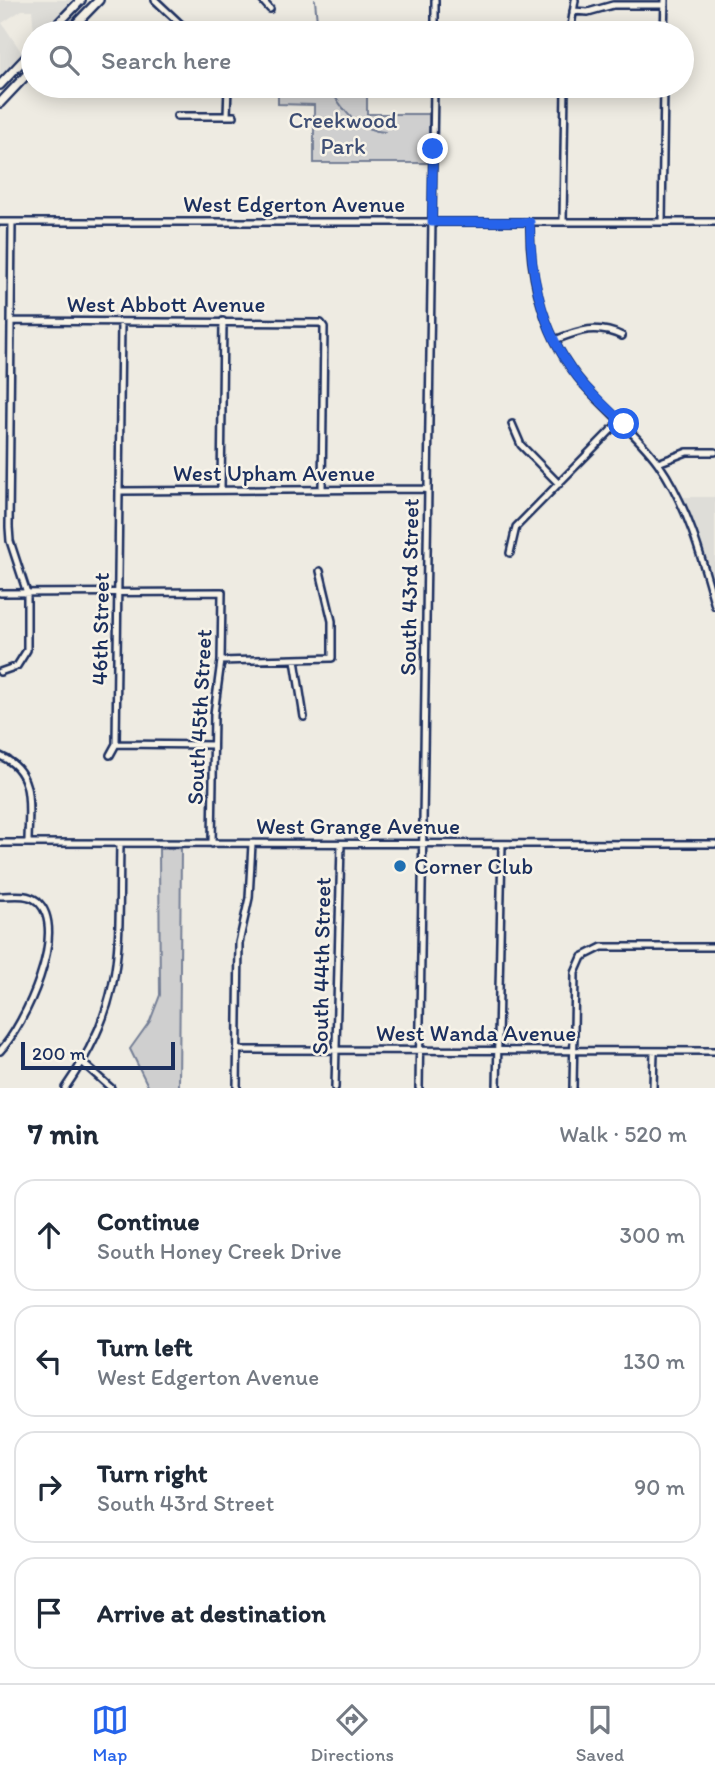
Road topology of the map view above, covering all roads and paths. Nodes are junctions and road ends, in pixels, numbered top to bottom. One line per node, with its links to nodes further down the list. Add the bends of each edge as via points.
1 (81, 0): 10 (main road)
2 (99, 0): 11 (main road)
3 (155, 0): 12 (street)
4 (262, 0): 8 (street)
5 (435, 0): 13 (street)
6 (575, 0): 9 (street)
7 (665, 3): 9 (street); 15 (street)
8 (270, 9)
9 (573, 11): 14 (street)
10 (61, 21)
11 (79, 21)
12 (177, 21)
13 (435, 21)
14 (572, 21)
15 (664, 21)
16 (21, 63): 18 (main road)
17 (21, 80): 23 (main road)
18 (0, 85)
19 (229, 98): 24 (street, via 231,116)
20 (434, 98): 27 (street, South 43rd Street)
21 (565, 98): 29 (street)
22 (664, 98): 30 (street)
23 (1, 99)
24 (177, 116)
25 (0, 222): 26 (street, West Edgerton Avenue)
26 (12, 222): 27 (street, West Edgerton Avenue); 32 (street)
27 (432, 222): 28 (street, West Edgerton Avenue); 44 (street, South 43rd Street)
28 (530, 222): 29 (street, West Edgerton Avenue); 36 (street, via 533,274)
29 (563, 222): 30 (street, West Edgerton Avenue)
30 (662, 222): 31 (street, West Edgerton Avenue)
31 (715, 222)
32 (11, 321): 34 (street, West Abbott Avenue); 38 (street)
33 (223, 321): 34 (street, West Abbott Avenue); 45 (street); 46 (street, West Abbott Avenue, via 321,323 324,327)
34 (121, 322): 47 (street, 46th Street)
35 (622, 336): 36 (street, via 590,328)
36 (555, 340): 39 (street, via 584,385)
37 (0, 404): 38 (street)
38 (10, 404): 52 (street, via 10,541)
39 (620, 421): 42 (street); 43 (street)
40 (512, 424): 43 (street, via 521,445)
41 (715, 452): 42 (street, via 687,453)
42 (658, 463): 53 (street, via 693,536)
43 (559, 484): 48 (street, via 516,527)
44 (428, 489): 46 (street, West Upham Avenue); 68 (street, South 43rd Street)
45 (221, 490): 46 (street, West Upham Avenue); 47 (street, West Upham Avenue)
46 (322, 490)
47 (120, 491): 50 (street, 46th Street)
48 (510, 553)
49 (320, 572): 54 (street, via 332,621 332,658)
50 (118, 592): 52 (street); 55 (street, South 45th Street, via 222,592); 58 (street, 46th Street)
51 (0, 593): 52 (street)
52 (27, 593): 56 (street, via 25,656 16,666)
53 (715, 606)
54 (295, 660): 55 (street); 57 (street)
55 (221, 661): 59 (street, South 45th Street)
56 (0, 672)
57 (304, 717)
58 (116, 744): 59 (street); 60 (street)
59 (213, 745): 65 (street, South 45th Street)
60 (110, 755)
61 (0, 756): 63 (street, via 20,768 28,786)
62 (0, 843): 63 (street, West Grange Avenue)
63 (27, 843): 64 (street, West Grange Avenue)
64 (120, 844): 65 (street, West Grange Avenue); 81 (street, via 116,979 110,1005)
65 (212, 844): 66 (street, West Grange Avenue)
66 (252, 844): 67 (street, West Grange Avenue); 73 (street, via 249,898 239,943)
67 (341, 844): 68 (street, West Grange Avenue); 74 (street, South 44th Street)
68 (424, 844): 69 (street, West Grange Avenue); 75 (street, South 43rd Street)
69 (502, 844): 70 (street, West Grange Avenue); 77 (street)
70 (715, 845)
71 (0, 896): 76 (street, via 33,898 47,921 37,990 12,1038)
72 (715, 947): 78 (street, via 602,947 582,957 575,973)
73 (237, 1050): 74 (street, West Wanda Avenue); 84 (street)
74 (336, 1050): 75 (street, West Wanda Avenue); 85 (street, South 44th Street)
75 (420, 1050): 77 (street, West Wanda Avenue); 86 (street, South 43rd Street)
76 (0, 1051)
77 (498, 1051): 78 (street, West Wanda Avenue); 87 (street)
78 (574, 1051): 79 (street, West Wanda Avenue); 88 (street)
79 (654, 1051): 80 (street, West Wanda Avenue); 89 (street)
80 (715, 1051)
81 (83, 1063): 82 (street); 83 (street)
82 (65, 1088)
83 (111, 1088)
84 (237, 1088)
85 (335, 1088)
86 (419, 1088)
87 (497, 1088)
88 (573, 1088)
89 (653, 1088)

